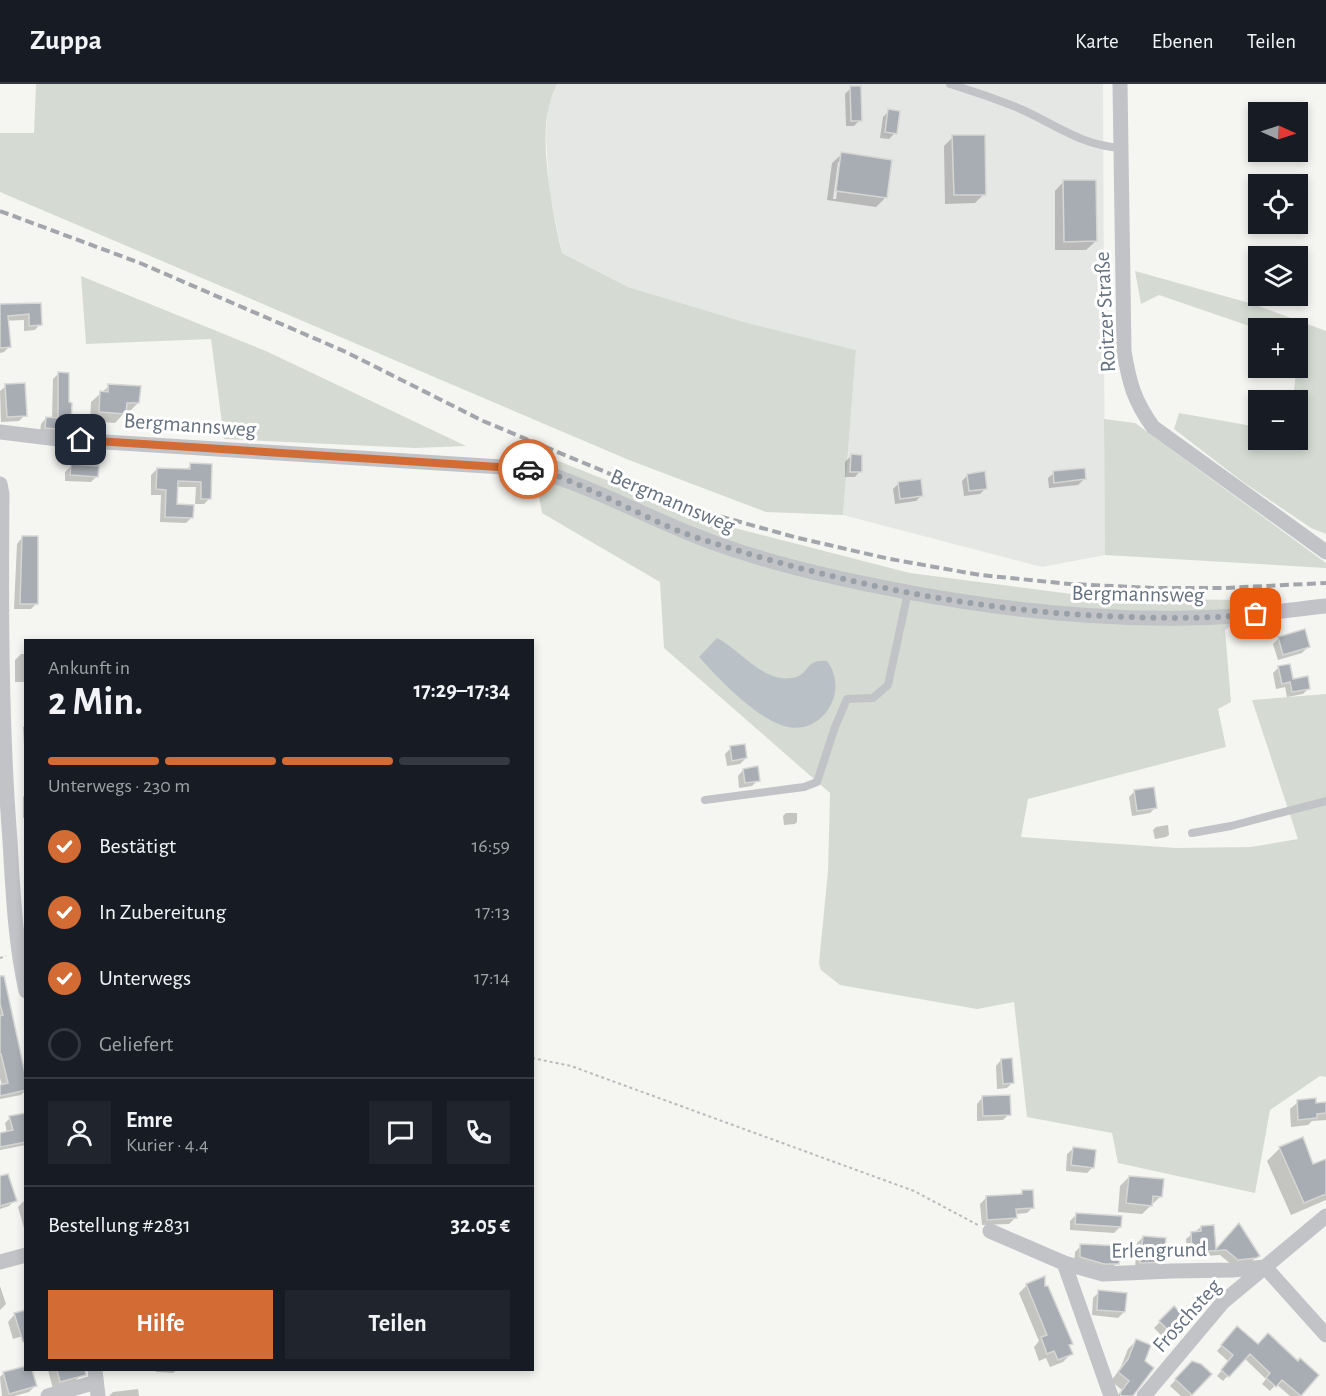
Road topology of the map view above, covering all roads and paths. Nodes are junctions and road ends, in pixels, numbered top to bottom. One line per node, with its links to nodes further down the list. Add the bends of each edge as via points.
1 (950, 84): 3 (lane, via 1025,111 1069,135)
2 (1120, 84): 3 (street, Roitzer Straße)
3 (1121, 148): 6 (street, Roitzer Straße, via 1124,351 1140,409 1153,427)
4 (0, 432): 7 (street, Bergmannsweg, via 533,469 566,479 693,536 744,554)
5 (0, 484): 12 (street, via 3,753 18,953)
6 (1326, 552)
7 (909, 592): 8 (street, Bergmannsweg, via 1026,610 1126,618 1233,616); 9 (lane, via 888,685 873,698 847,699 817,782)
8 (1326, 606)
9 (705, 800)
10 (1326, 801): 11 (lane, via 1232,826)
11 (1192, 832)
12 (24, 982)
13 (534, 1058): 15 (path, via 571,1066 914,1191)
14 (1326, 1216): 19 (street)
15 (990, 1231): 18 (street, Erlengrund)
16 (24, 1256): 17 (street)
17 (0, 1262)
18 (1064, 1263): 19 (street, Erlengrund, via 1103,1274); 23 (street)
19 (1265, 1267): 20 (street); 24 (street, Froschsteg, via 1223,1302)
20 (1326, 1335)
21 (96, 1383): 22 (street)
22 (48, 1396)
23 (1111, 1396)
24 (1144, 1396)

